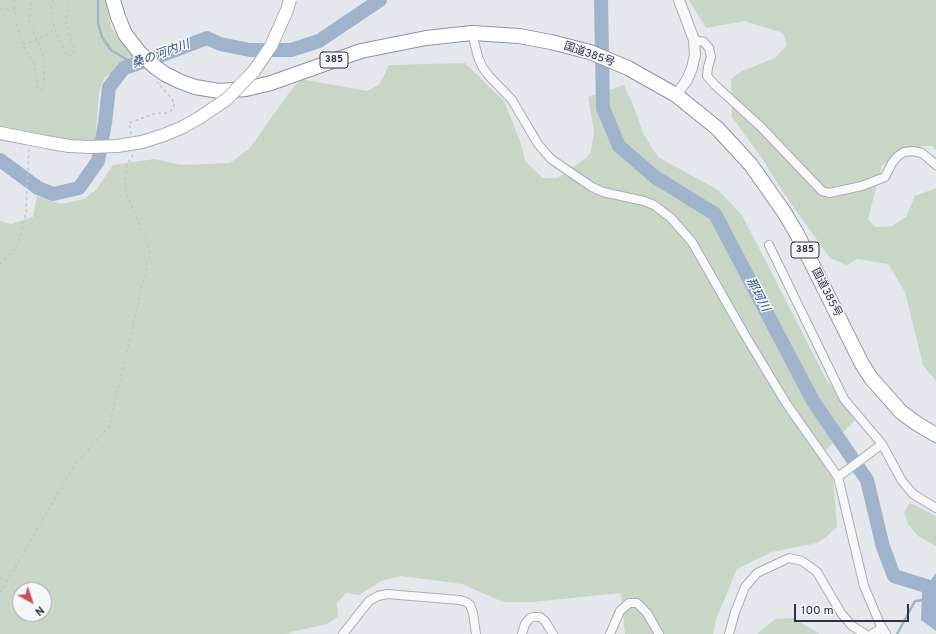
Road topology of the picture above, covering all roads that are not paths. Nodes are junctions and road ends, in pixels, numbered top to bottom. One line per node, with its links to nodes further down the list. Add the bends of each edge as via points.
1 (113, 0): 4 (highway, 国道385号 / 385, via 125,34 155,67 164,74 196,87 219,91 246,89 271,83 361,50 426,38)
2 (290, 0): 7 (main road, bridge, via 271,46 254,70 227,99 199,118 164,135 142,142 90,147 69,146)
3 (678, 0): 5 (street)
4 (472, 33): 6 (highway, 国道385号 / 385, via 519,36 590,52 628,68); 12 (street, via 483,68 512,100 538,144 551,159 603,192 654,205 682,229 786,403)
5 (694, 40): 6 (street, via 695,55 692,68); 8 (street, via 704,42 709,48 711,57 708,76 715,85 761,127 822,191 829,193 862,186 885,177 892,163 904,152 922,154)
6 (676, 95): 10 (highway, 国道385号 / 385, via 717,128 751,165 797,234 871,378 901,412)
7 (0, 133)
8 (936, 165)
9 (769, 245): 11 (street, via 844,399)
10 (936, 436)
11 (882, 444): 12 (street); 13 (street, via 902,481 913,494)
12 (838, 477): 14 (street, via 864,586)
13 (936, 508)
14 (884, 631): 23 (street)
15 (343, 634): 16 (street, via 369,601 387,594 466,602 473,613)
16 (476, 634)
17 (522, 634): 18 (street, via 525,624 534,617 540,617 545,621)
18 (553, 634)
19 (610, 634): 20 (street, via 620,611 629,603 637,604 647,613)
20 (659, 634)
21 (729, 634): 22 (street, via 745,587 756,573 789,558 802,561 817,572 841,613 852,626)
22 (865, 634)
23 (872, 634)

